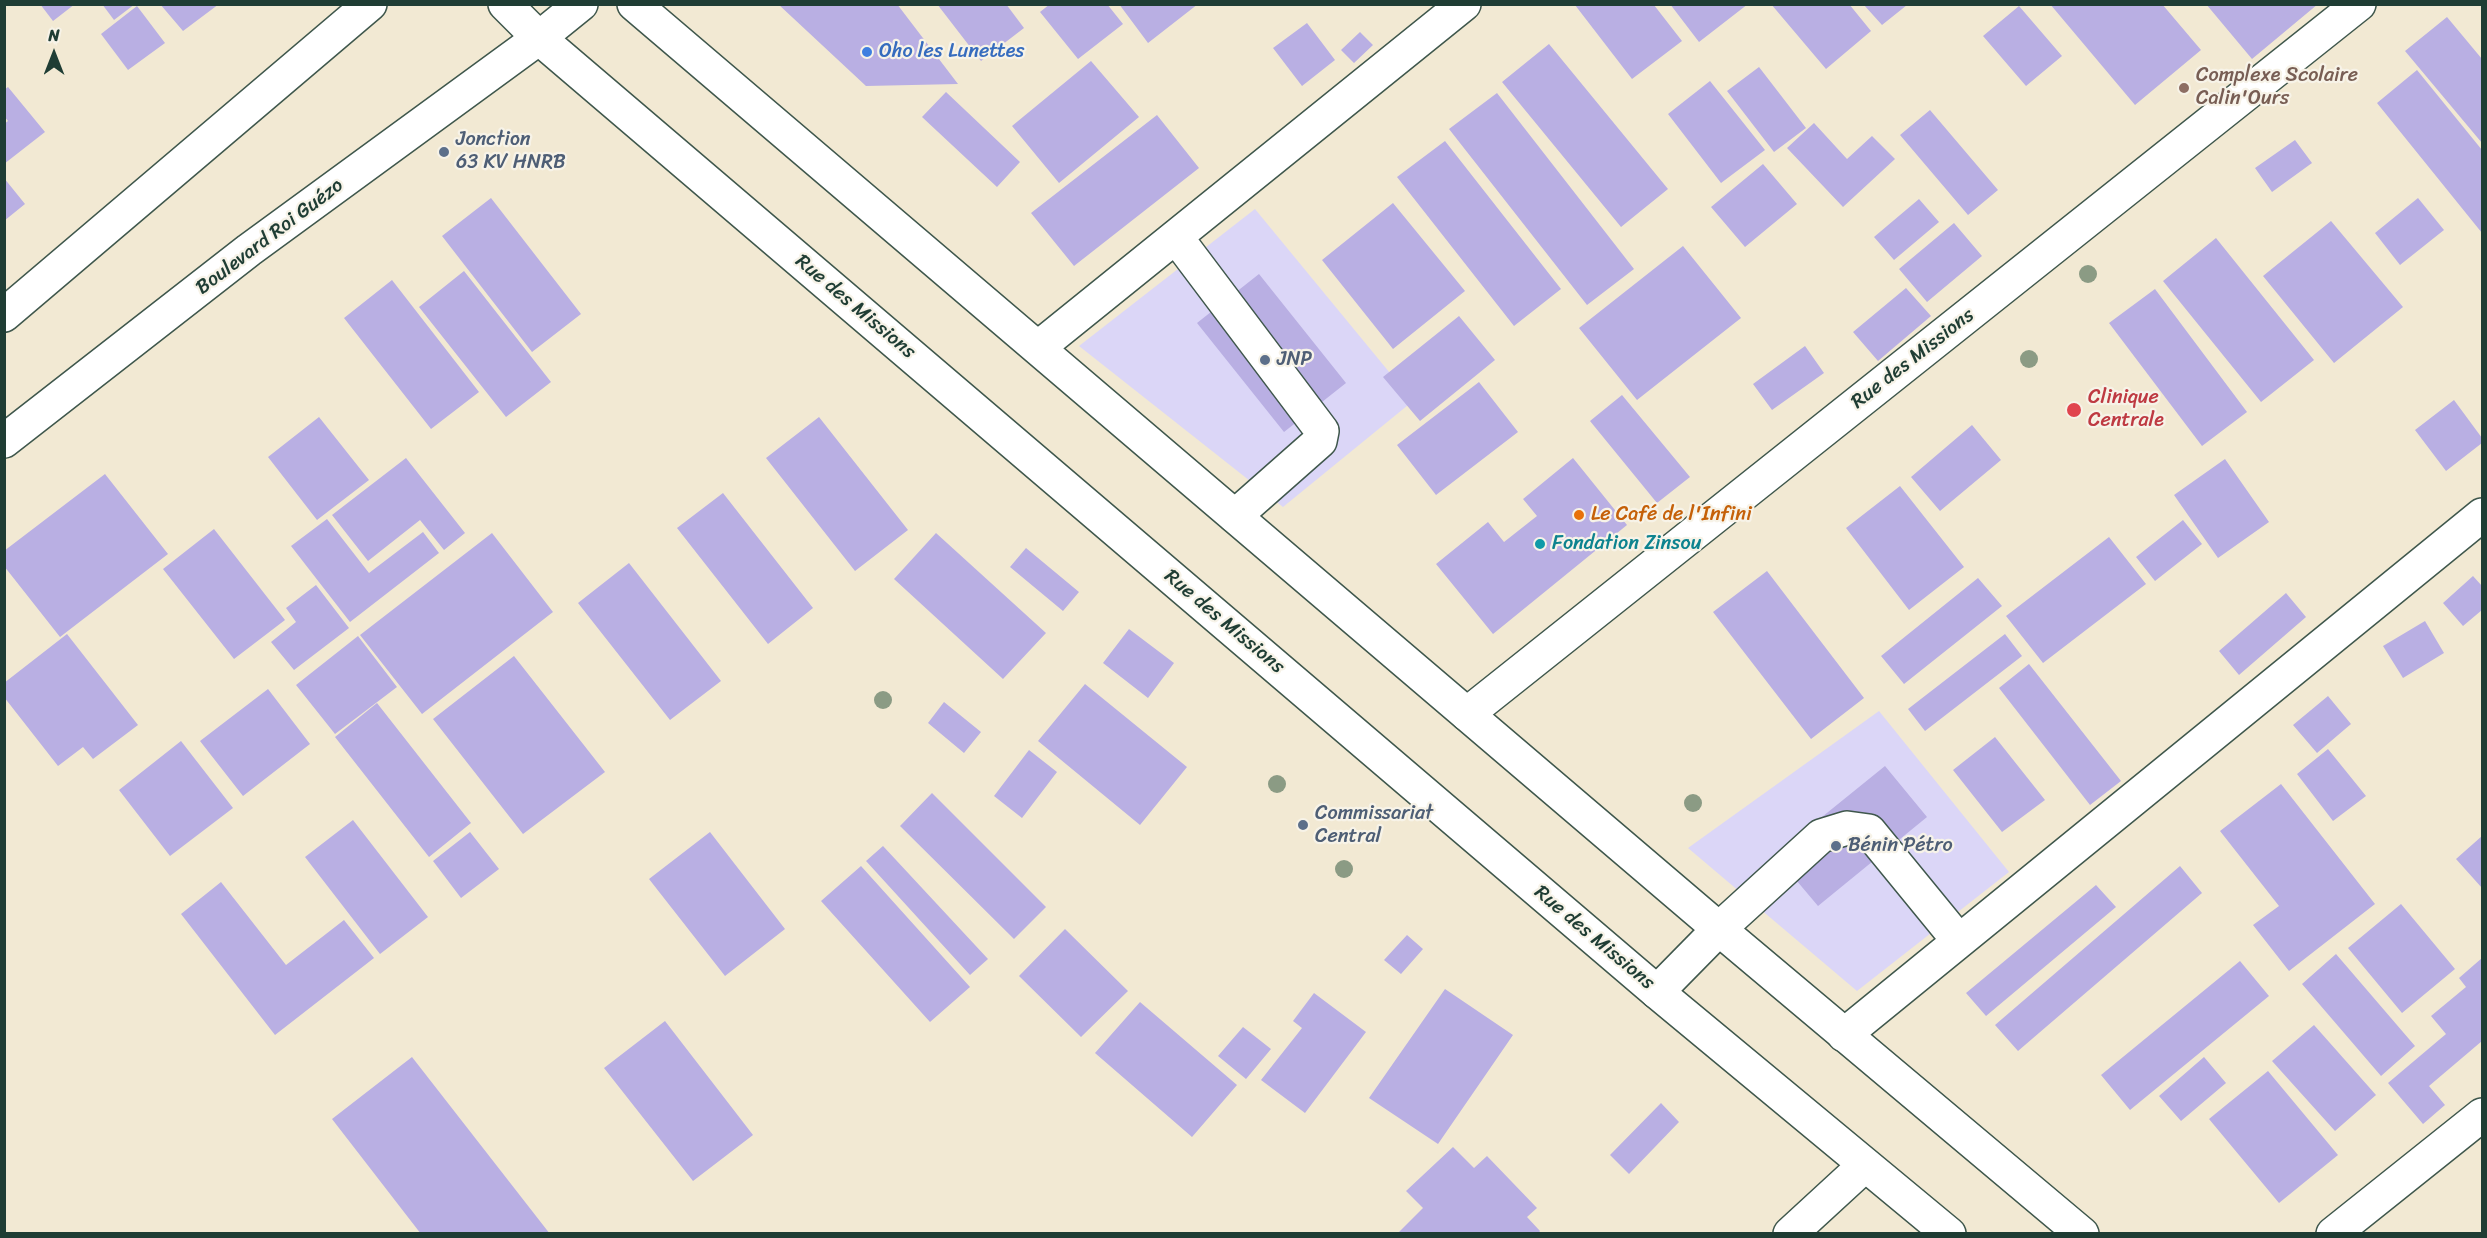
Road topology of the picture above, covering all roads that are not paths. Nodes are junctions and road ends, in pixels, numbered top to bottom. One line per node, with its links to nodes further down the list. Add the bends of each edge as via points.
1 (370, 4): 9 (main road)
2 (506, 4): 7 (main road, Rue des Missions)
3 (581, 4): 7 (main road, Boulevard Roi Guézo)
4 (634, 4): 10 (main road)
5 (1464, 4): 8 (main road)
6 (2359, 4): 14 (main road, Rue des Missions)
7 (539, 38): 11 (main road, Boulevard Roi Guézo, via 257,243); 17 (main road, Rue des Missions)
8 (1176, 237): 10 (main road); 13 (main road, via 1322,431 1320,441)
9 (4, 315)
10 (1039, 347): 13 (main road)
11 (4, 441)
12 (2482, 515): 16 (main road)
13 (1235, 516): 14 (main road)
14 (1467, 714): 15 (main road)
15 (1719, 929): 16 (main road, via 1821,836 1847,828 1869,831); 17 (main road); 18 (main road)
16 (1959, 941): 18 (main road)
17 (1657, 992): 20 (main road, Rue des Missions)
18 (1844, 1035): 23 (main road)
19 (2482, 1114): 24 (main road)
20 (1865, 1165): 21 (main road); 22 (main road, Rue des Missions)
21 (1790, 1233)
22 (1949, 1233)
23 (2082, 1233)
24 (2333, 1233)

